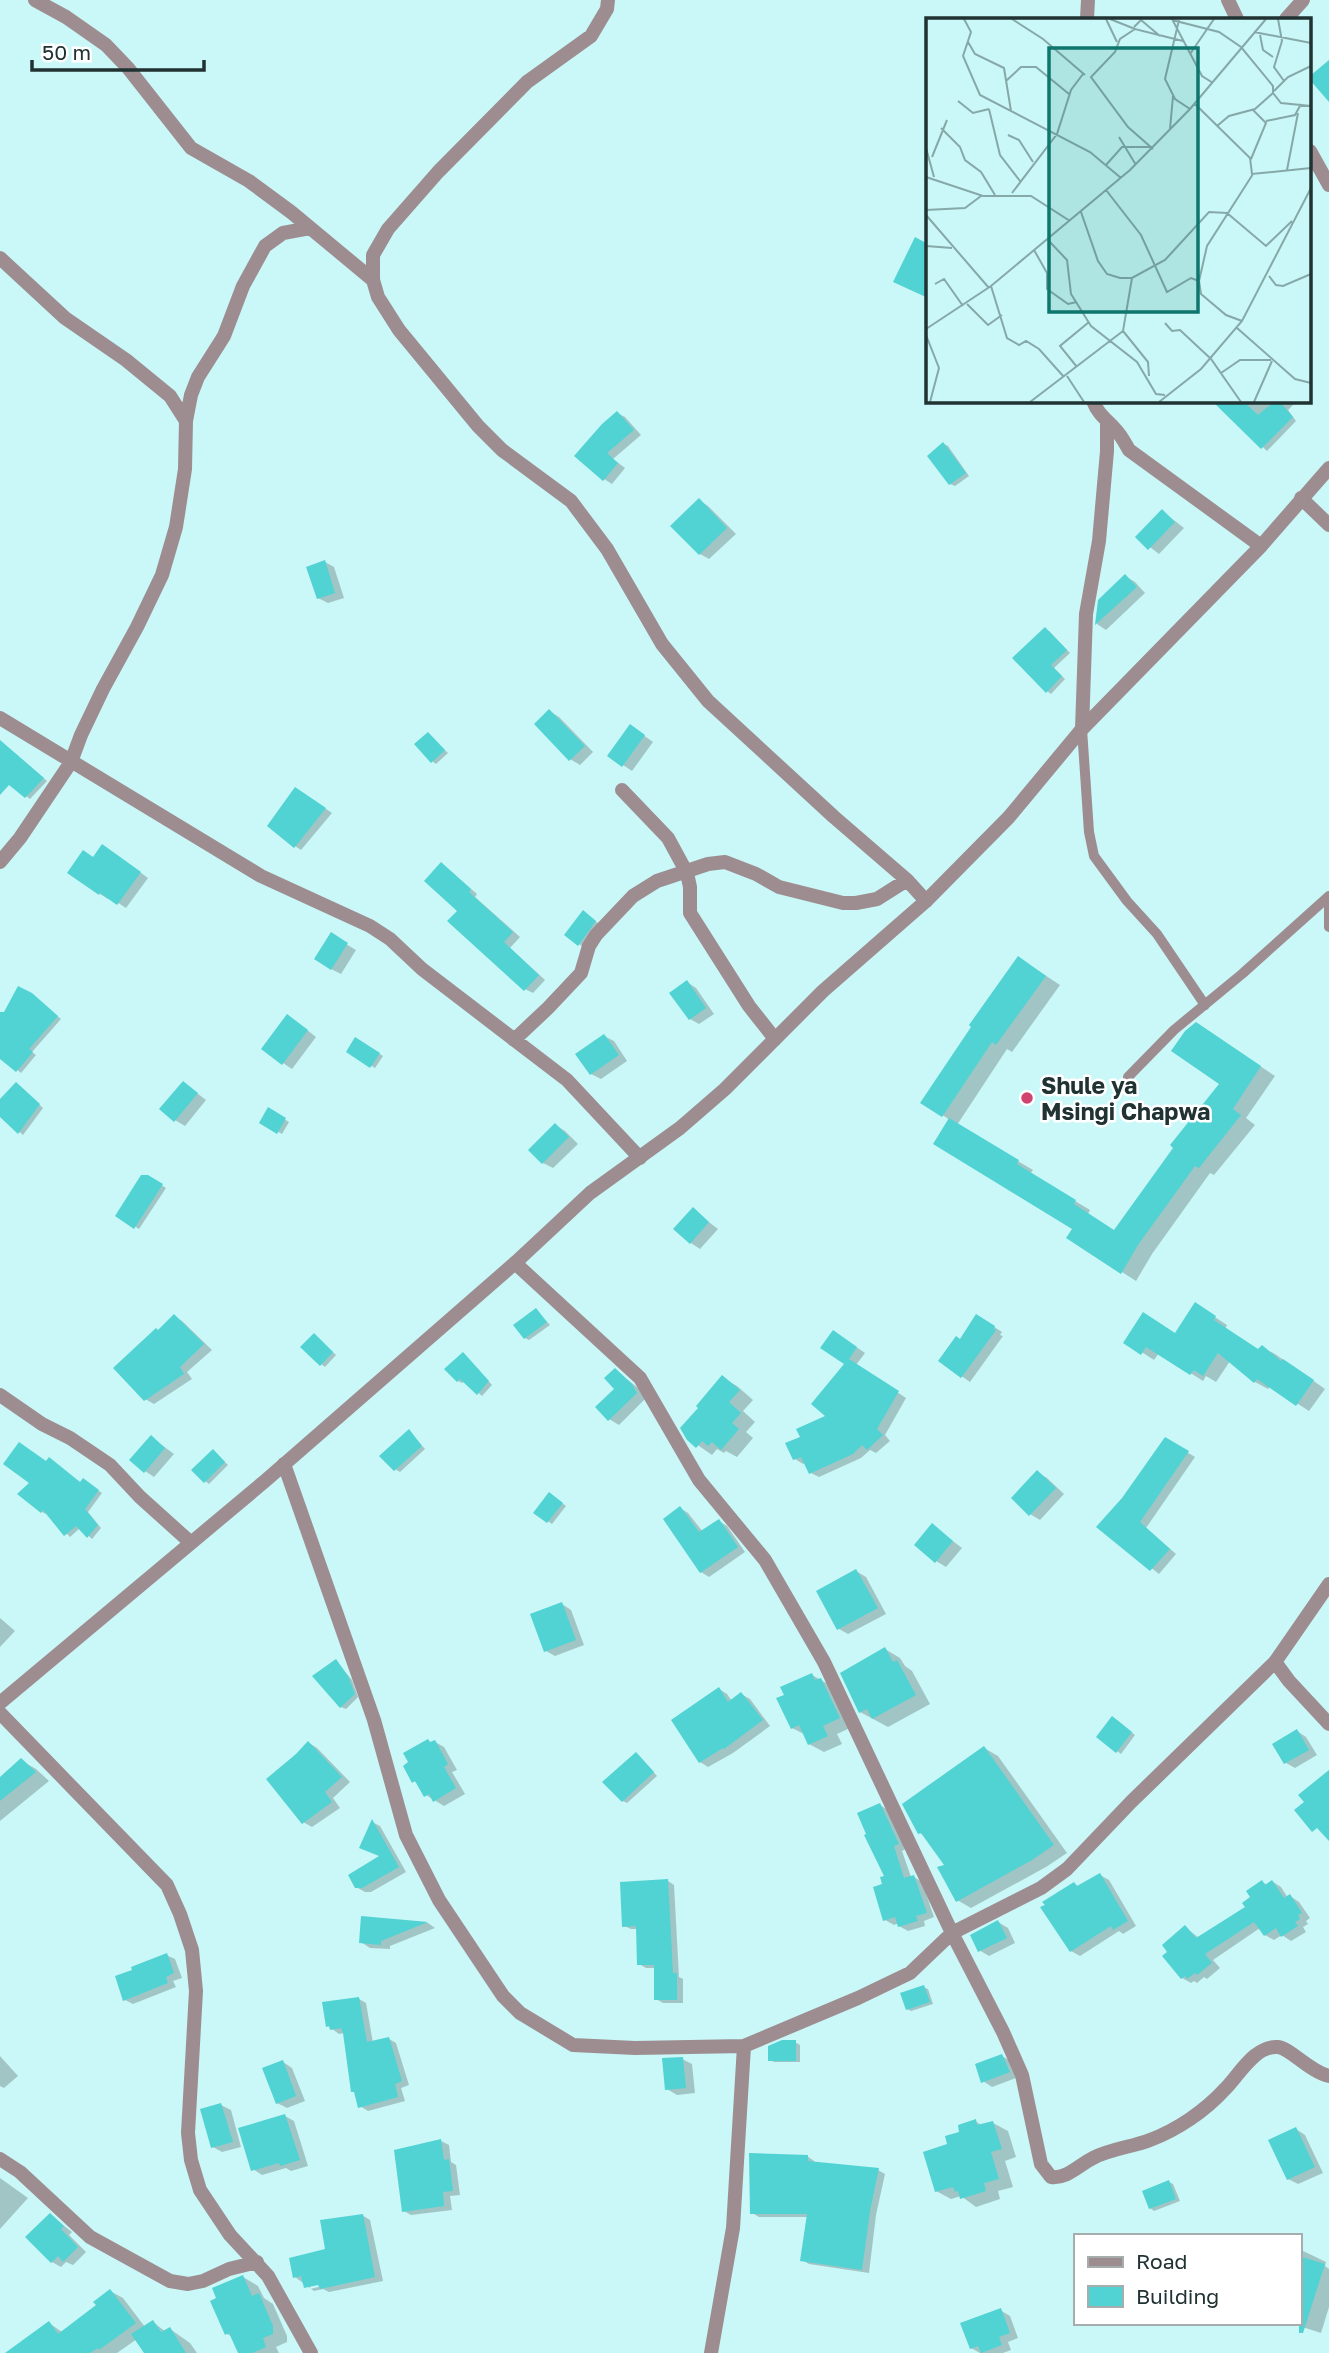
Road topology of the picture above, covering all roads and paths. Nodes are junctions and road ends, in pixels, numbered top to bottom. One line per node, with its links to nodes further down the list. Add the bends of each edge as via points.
1 (35, 0): 11 (street, via 106,46 191,148 250,181)
2 (608, 0): 13 (street, via 591,36 527,82 388,229 373,255)
3 (1088, 0): 6 (street)
4 (1228, 0): 7 (street)
5 (1303, 0): 8 (street)
6 (1087, 18)
7 (1237, 18)
8 (1287, 18)
9 (1312, 155): 10 (street)
10 (1329, 185)
11 (310, 228): 13 (street); 15 (street, via 277,236 257,257 224,336 198,377)
12 (0, 258): 15 (street, via 65,318 170,396)
13 (373, 280): 27 (street, via 399,330 478,426 502,450 571,501 607,549 662,644 708,701)
14 (1094, 402): 16 (street)
15 (186, 421): 23 (street, via 176,527 162,575)
16 (1107, 423): 20 (street, via 1129,450); 22 (street, via 1099,541 1086,614)
17 (1329, 468): 18 (street)
18 (1301, 498): 19 (street); 20 (street)
19 (1329, 525)
20 (1261, 547): 22 (street)
21 (0, 718): 23 (street)
22 (1082, 729): 29 (street, via 1009,817); 31 (lane, via 1094,856 1157,934)
23 (71, 762): 25 (street); 33 (street, via 261,876 370,926)
24 (622, 790): 26 (street, via 668,838)
25 (0, 862)
26 (687, 873): 27 (street, via 725,862 779,887 843,903 877,899); 32 (street, via 690,913); 33 (street, via 657,881 633,896 596,935 580,973)
27 (907, 880): 29 (street)
28 (1329, 896): 30 (lane); 31 (lane)
29 (926, 901): 32 (street, via 823,990)
30 (1329, 927)
31 (1205, 1005): 34 (lane)
32 (775, 1039): 35 (street, via 724,1089)
33 (514, 1040): 35 (street, via 567,1080)
34 (1128, 1077)
35 (640, 1158): 36 (street, via 590,1193)
36 (514, 1264): 38 (street); 45 (street, via 640,1378 699,1480 765,1560 824,1662)
37 (0, 1395): 39 (street, via 110,1465)
38 (284, 1464): 39 (street); 46 (street, via 374,1720 406,1835 439,1900 503,1996 520,2013 573,2045)
39 (190, 1542): 42 (street)
40 (1329, 1584): 41 (street)
41 (1275, 1662): 44 (street); 45 (street, via 1067,1869 1041,1888)
42 (0, 1703)
43 (0, 1713): 49 (street, via 167,1885 192,1950 196,1991 188,2133 191,2160 200,2190 230,2235)
44 (1329, 1724)
45 (952, 1933): 46 (street, via 911,1972); 47 (street, via 1022,2075 1041,2164 1051,2178 1060,2179 1095,2156 1150,2140 1193,2116 1265,2050 1279,2047)
46 (744, 2046): 51 (street, via 733,2228)
47 (1329, 2076)
48 (0, 2159): 49 (street, via 90,2237 170,2281 203,2281)
49 (257, 2262): 50 (street)
50 (311, 2353)
51 (711, 2353)

